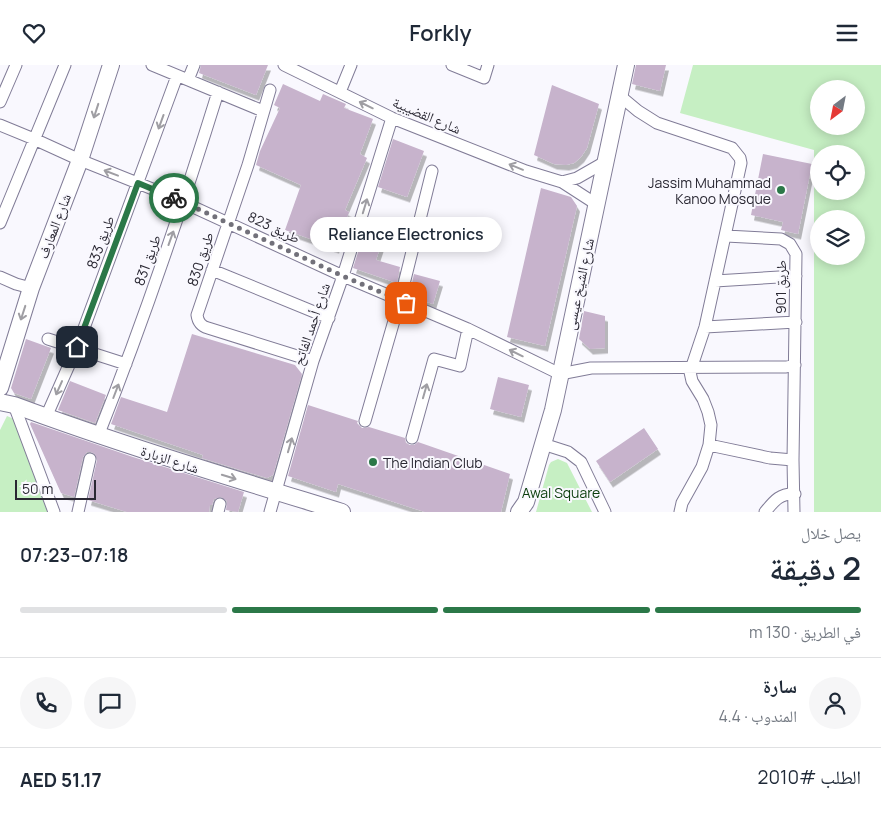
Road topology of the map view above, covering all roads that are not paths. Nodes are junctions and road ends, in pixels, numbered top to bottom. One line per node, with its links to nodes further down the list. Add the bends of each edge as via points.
1 (16, 65): 12 (street)
2 (65, 65): 21 (street)
3 (111, 65): 22 (street, شارع المعارف, one-way to 22)
4 (152, 65): 11 (street)
5 (194, 65): 11 (street, طريق 833)
6 (284, 65): 15 (street, شارع القضيبية)
7 (351, 65): 15 (street)
8 (452, 65): 9 (street, via 484,78)
9 (488, 65)
10 (626, 65): 16 (street, شارع الشيخ عيسى)
11 (182, 78): 14 (street); 26 (street, طريق 833, one-way to 26)
12 (4, 81): 17 (street)
13 (270, 89): 18 (street, طريق 830)
14 (218, 91): 18 (street); 27 (street, طريق 831)
15 (340, 92): 19 (street, شارع القضيبية, one-way to 15)
16 (620, 96): 23 (street, شارع الشيخ عيسى); 31 (street, via 657,123 726,145 737,152 741,163)
17 (0, 102)
18 (263, 111): 29 (street, طريق 830)
19 (392, 118): 25 (street, شارع القضيبية, one-way to 19); 33 (street, شارع أحمد الفاتح, one-way to 19)
20 (0, 125): 21 (street, طريق 823)
21 (34, 139): 22 (street, طريق 823); 30 (street)
22 (80, 160): 26 (street, طريق 823, one-way to 22); 37 (street, شارع المعارف)
23 (605, 162): 25 (street, via 577,178); 28 (street, شارع الشيخ عيسى)
24 (432, 171): 38 (street)
25 (562, 182): 28 (street, شارع القضيبية)
26 (138, 183): 27 (street, طريق 823); 44 (street, طريق 833)
27 (183, 203): 29 (street, طريق 823); 46 (street, طريق 831, one-way to 27)
28 (596, 204): 49 (street, شارع الشيخ عيسى)
29 (228, 222): 32 (street, طريق 830); 33 (street, طريق 823)
30 (0, 223)
31 (726, 236): 34 (street, طريق 901, via 781,239 790,243 796,254); 36 (street)
32 (212, 270): 39 (street); 45 (street, طريق 830, via 197,315 201,325)
33 (343, 276): 38 (street, طريق 823); 39 (street, شارع أحمد الفاتح)
34 (796, 276): 36 (street); 40 (street, طريق 901)
35 (0, 277): 37 (street)
36 (715, 281): 41 (street)
37 (31, 288): 50 (street, شارع المعارف, one-way to 50)
38 (400, 300): 42 (street, طريق 823); 53 (street)
39 (329, 318): 45 (street, شارع أحمد الفاتح)
40 (796, 322): 41 (street); 47 (street, طريق 901)
41 (706, 327): 48 (street)
42 (468, 329): 49 (street, طريق 823, one-way to 42); 55 (street, one-way to 42, via 434,359 460,366)
43 (48, 339): 44 (street)
44 (77, 347): 46 (street); 52 (street, طريق 833, one-way to 52)
45 (313, 361): 60 (street, شارع أحمد الفاتح, one-way to 45)
46 (126, 364): 54 (street, طريق 831, one-way to 46)
47 (795, 365): 48 (street); 59 (street, طريق 901)
48 (692, 367): 49 (street, via 591,368); 57 (street, via 690,375 703,399 711,425)
49 (560, 374): 56 (street, شارع الشيخ عيسى)
50 (0, 388)
51 (7, 403): 52 (street, شارع الزبارة); 63 (street)
52 (46, 417): 54 (street, شارع الزبارة)
53 (365, 421)
54 (98, 436): 60 (street, شارع الزبارة, one-way to 60)
55 (412, 438)
56 (543, 444): 62 (street, شارع الشيخ عيسى); 67 (street, via 568,452 581,462)
57 (709, 445): 59 (street); 68 (street)
58 (90, 459): 64 (street)
59 (794, 460): 61 (street, طريق 901)
60 (276, 491): 65 (street, شارع أحمد الفاتح); 66 (street, شارع الزبارة)
61 (795, 494): 69 (street, via 778,497); 70 (street, طريق 901)
62 (524, 509)
63 (54, 512)
64 (78, 512)
65 (270, 512)
66 (342, 512)
67 (604, 512)
68 (680, 512)
69 (766, 512)
70 (794, 512)

